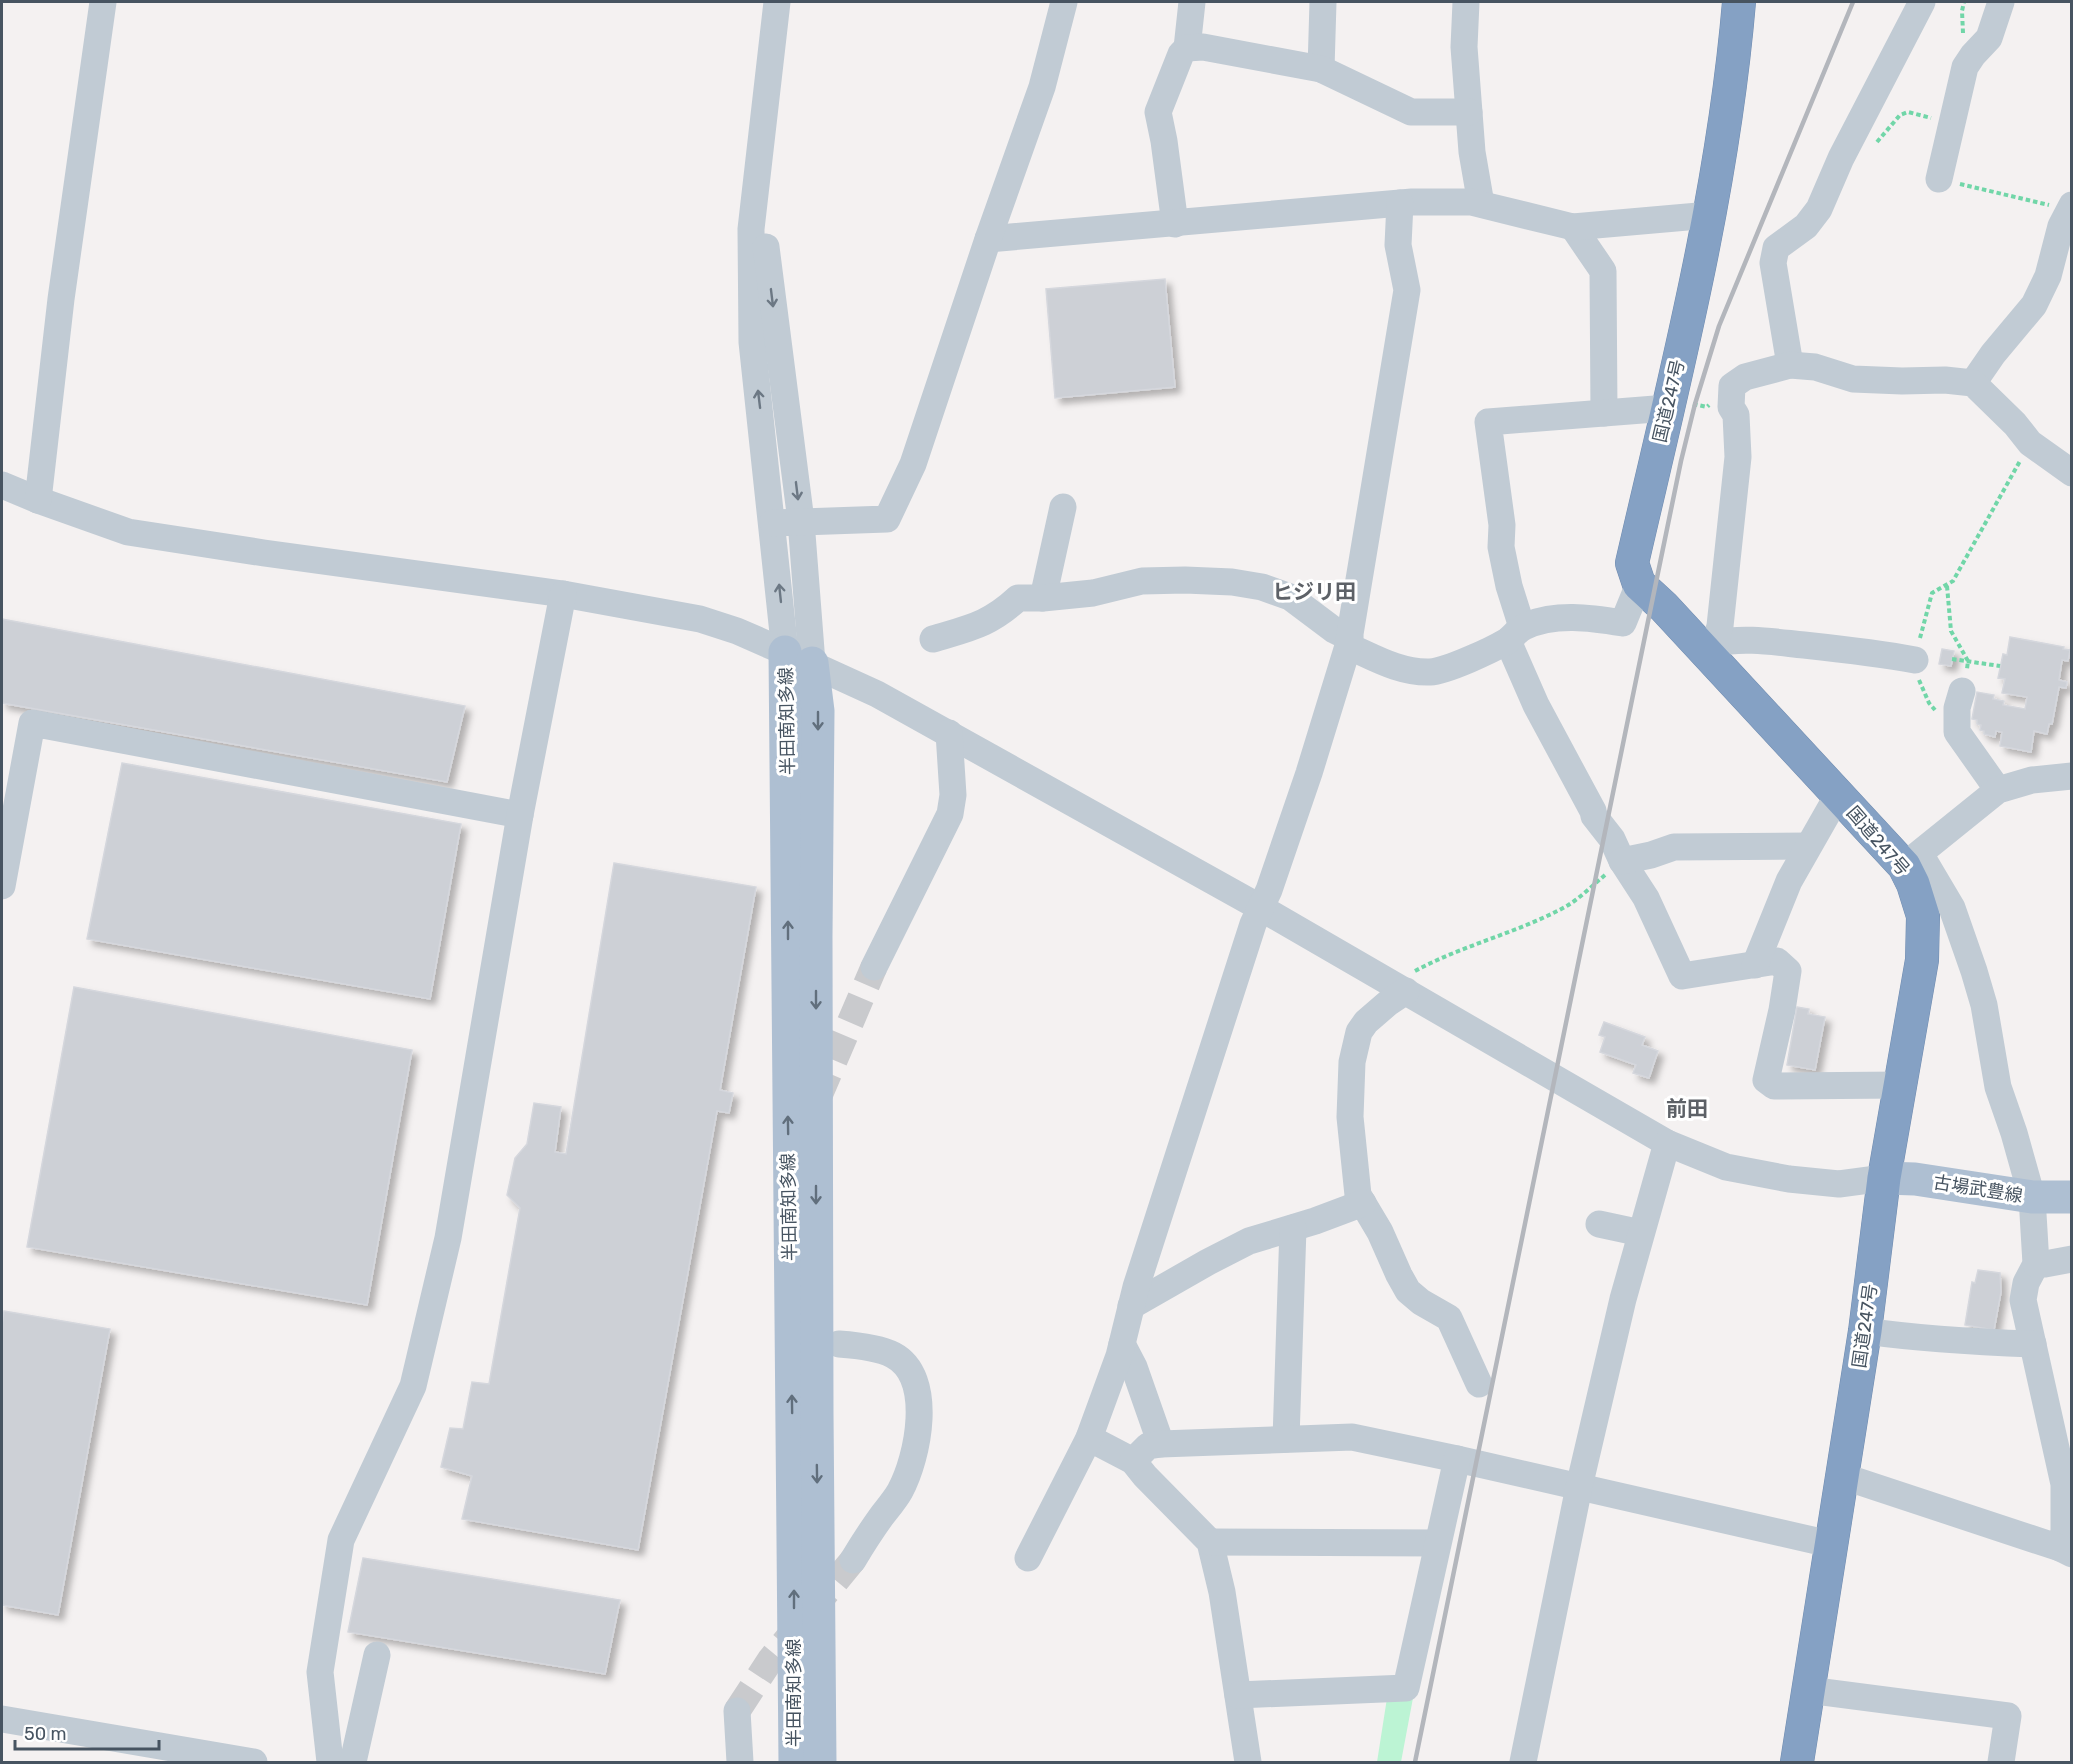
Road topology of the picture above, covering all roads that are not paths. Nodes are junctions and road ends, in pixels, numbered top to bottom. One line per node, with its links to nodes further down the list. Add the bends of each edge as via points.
1 (103, 2): 28 (street, via 61,299)
2 (777, 2): 12 (street)
3 (1064, 2): 21 (street, via 1042,87)
4 (1192, 2): 10 (street)
5 (1323, 2): 11 (street)
6 (1466, 2): 13 (street, via 1464,47)
7 (1739, 2): 18 (highway, 国道247号, via 1723,144)
8 (1922, 2): 22 (street, via 1841,158 1819,209 1806,226 1776,248 1773,263)
9 (2001, 2): 14 (street, via 1989,38 1965,67)
10 (1187, 48): 11 (street, via 1203,47); 19 (street, via 1158,112)
11 (1321, 69): 13 (street, via 1411,112)
12 (766, 93): 30 (street, one-way to 30, via 763,229); 31 (street, one-way to 12, via 752,342 751,229)
13 (1469, 112): 16 (street)
14 (1939, 179)
15 (1400, 203): 16 (street); 19 (street); 37 (street, via 1398,245 1407,290)
16 (1481, 204): 20 (street)
17 (2070, 207): 23 (street, via 2048,276 2034,305)
18 (1710, 214): 20 (street); 24 (highway, 国道247号)
19 (1175, 224): 21 (street)
20 (1572, 227): 25 (street, via 1603,272)
21 (988, 239): 30 (street, via 913,464 887,519)
22 (1790, 365): 23 (street, via 1815,367 1853,380); 38 (street, via 1745,377 1732,386 1738,457 1720,626)
23 (1973, 383): 26 (street, via 2030,442)
24 (1668, 408): 25 (street); 32 (highway, 国道247号, via 1632,563)
25 (1604, 413): 35 (street, via 1488,422)
26 (2072, 473)
27 (2, 485): 28 (street)
28 (38, 500): 33 (street, via 128,532)
29 (1063, 507): 34 (street)
30 (801, 522): 31 (street); 39 (street)
31 (773, 523): 39 (street, one-way to 31)
32 (1639, 584): 35 (street, via 1623,623 1565,618 1534,623); 38 (highway, 国道247号)
33 (564, 594): 39 (street, via 700,619); 46 (street)
34 (1042, 598): 36 (street, via 1018,598 989,621); 37 (street, via 1094,593 1142,581 1262,586 1290,597)
35 (1515, 634): 37 (street, via 1467,660 1433,672 1389,665); 49 (street, via 1536,705)
36 (933, 639)
37 (1349, 642): 51 (street, via 1309,774)
38 (1711, 648): 40 (street, via 1736,639); 45 (highway, 国道247号)
39 (799, 657): 42 (street); 95 (main road, 半田南知多線, one-way to 39); 96 (main road, 半田南知多線, one-way to 96, via 818,711)
40 (1915, 660)
41 (1962, 691): 44 (street, via 1956,732)
42 (949, 733): 51 (street); 53 (street, via 951,814)
43 (2072, 776): 44 (street, via 2032,780)
44 (1998, 790): 48 (street)
45 (1838, 795): 47 (street); 48 (highway, 国道247号)
46 (520, 815): 50 (street, via 32,723); 92 (street, via 448,1238 413,1386 341,1540 320,1672)
47 (1808, 846): 49 (street, via 1674,847); 52 (street, via 1789,881)
48 (1912, 860): 55 (highway, 国道247号, via 1913,884 1923,916 1922,960); 58 (street, via 1952,908 1984,1005 1998,1087)
49 (1622, 861): 52 (street, via 1654,914 1682,976)
50 (2, 886)
51 (1261, 908): 54 (street); 66 (street)
52 (1755, 965): 55 (street, via 1777,961 1788,971 1766,1080 1774,1086)
53 (874, 967)
54 (1409, 982): 56 (street); 60 (street, via 1366,1022 1359,1032 1352,1062 1350,1116 1358,1195)
55 (1902, 1085): 57 (highway, 国道247号)
56 (1667, 1143): 57 (street, via 1726,1167 1789,1179 1839,1184); 63 (street)
57 (1884, 1178): 58 (main road, 古場武豊線); 67 (highway, 国道247号)
58 (2032, 1197): 59 (main road, 古場武豊線); 65 (street)
59 (2072, 1197)
60 (1363, 1203): 62 (street); 71 (street, via 1408,1291 1449,1318)
61 (1599, 1224): 63 (street)
62 (1293, 1228): 66 (street, via 1249,1240); 73 (street)
63 (1641, 1233): 79 (street)
64 (2072, 1259): 65 (street)
65 (2036, 1264): 70 (street, via 2023,1300)
66 (1131, 1306): 69 (street)
67 (1865, 1331): 70 (street, via 1941,1341); 77 (highway, 国道247号)
68 (839, 1344): 85 (street, via 892,1354 912,1376 918,1395 919,1419 908,1472 900,1492)
69 (1122, 1344): 72 (street); 74 (street)
70 (2033, 1344): 78 (street)
71 (1479, 1384)
72 (1089, 1438): 76 (street); 84 (street)
73 (1286, 1439): 74 (street); 75 (street, via 1352,1437)
74 (1161, 1444): 76 (street, via 1148,1446)
75 (1457, 1459): 79 (street); 81 (street)
76 (1133, 1461): 80 (street)
77 (1842, 1476): 82 (highway, 国道247号); 83 (street)
78 (2068, 1484): 83 (street)
79 (1579, 1487): 82 (street); 98 (street)
80 (1210, 1542): 81 (street); 88 (street)
81 (1437, 1543): 88 (street, via 1406,1688)
82 (1830, 1544): 87 (highway, 国道247号)
83 (2066, 1551)
84 (1028, 1558)
85 (853, 1560)
86 (377, 1656): 93 (street)
87 (1808, 1690): 99 (highway, 国道247号); 100 (street, via 2008,1716)
88 (1238, 1695): 97 (street)
89 (737, 1711): 94 (street)
90 (2, 1719): 91 (street)
91 (254, 1762)
92 (330, 1762)
93 (353, 1762)
94 (740, 1762)
95 (795, 1762)
96 (820, 1762)
97 (1248, 1762)
98 (1522, 1762)
99 (1797, 1762)
100 (2001, 1762)

